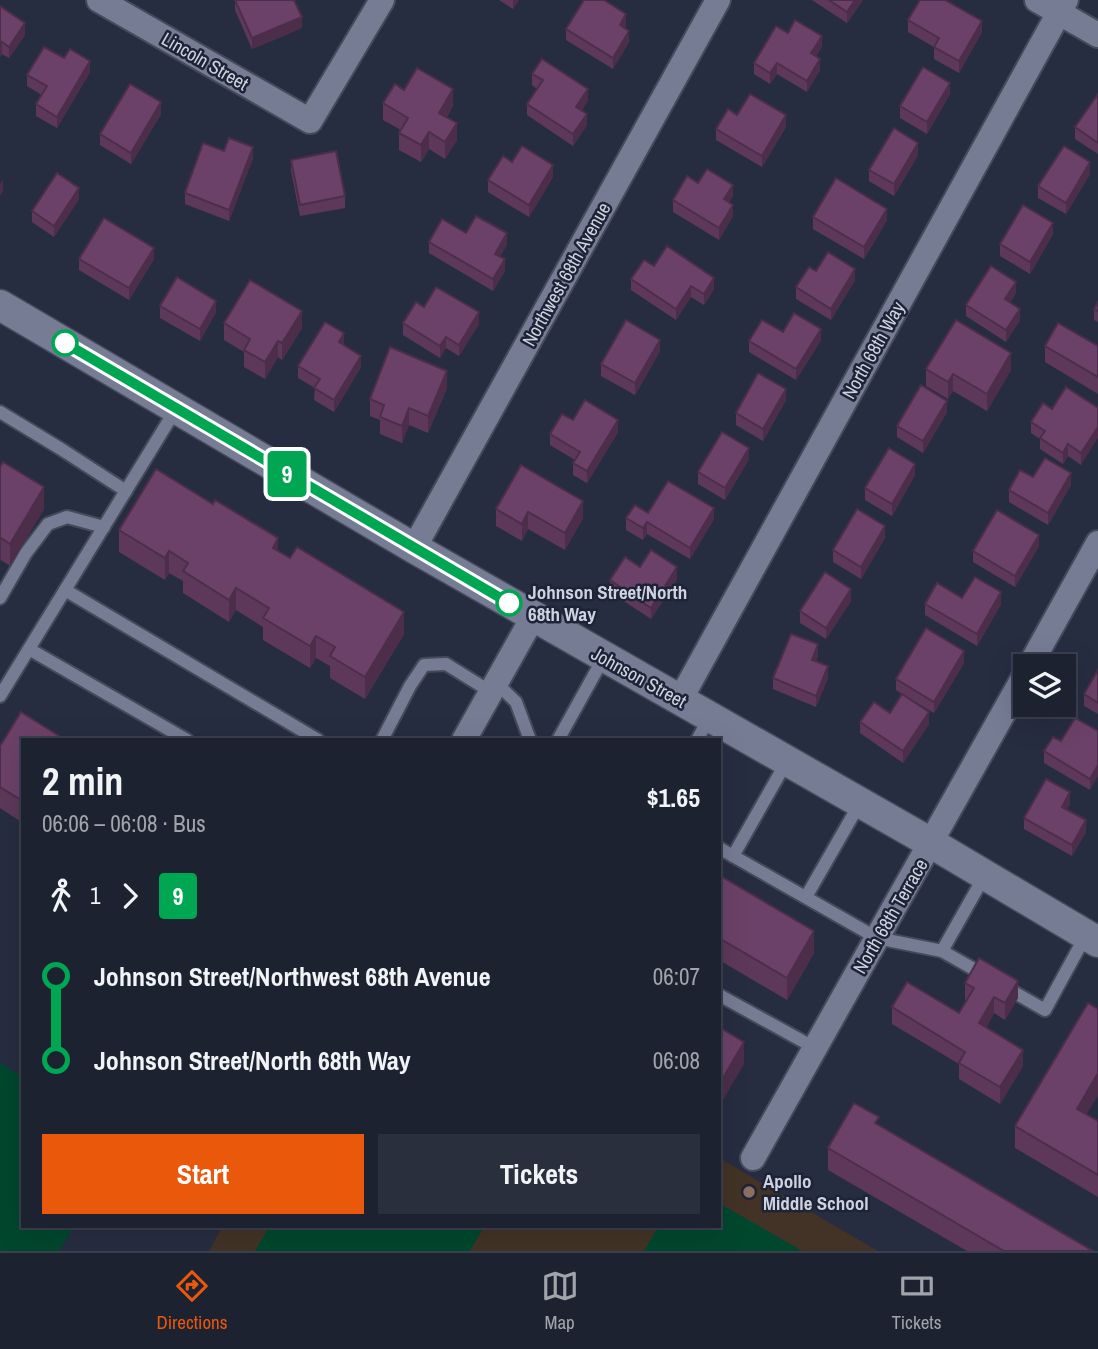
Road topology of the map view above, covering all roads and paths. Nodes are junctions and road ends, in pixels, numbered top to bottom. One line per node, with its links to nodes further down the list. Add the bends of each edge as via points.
1 (99, 0): 2 (street, Lincoln Street, via 310,121)
2 (382, 0)
3 (718, 0): 13 (street, Northwest 68th Avenue)
4 (1037, 0): 5 (street)
5 (1063, 6): 6 (street); 23 (street, North 68th Way)
6 (1098, 35)
7 (0, 304): 8 (street, Johnson Street)
8 (176, 409): 10 (lane); 13 (street, Johnson Street)
9 (0, 412): 10 (lane)
10 (126, 491): 11 (lane)
11 (104, 527): 14 (lane); 15 (lane, via 67,517 48,524)
12 (1098, 542): 18 (street)
13 (414, 548): 16 (street, Johnson Street)
14 (65, 590): 17 (lane); 26 (lane)
15 (0, 598)
16 (533, 617): 19 (street, Johnson Street); 20 (street)
17 (29, 649): 21 (lane); 25 (lane)
18 (1036, 654)
19 (604, 657): 23 (street, Johnson Street); 30 (lane)
20 (494, 688): 27 (lane, via 446,664 425,665); 28 (street); 29 (lane, via 516,702)
21 (0, 696)
22 (1013, 696): 33 (street, North 68th Terrace)
23 (680, 700): 24 (street, Johnson Street)
24 (704, 728): 31 (street, Johnson Street)
25 (184, 738)
26 (315, 738)
27 (383, 738)
28 (465, 738)
29 (529, 738)
30 (559, 738)
31 (787, 761): 32 (street, Johnson Street); 35 (lane)
32 (860, 803): 33 (street, Johnson Street); 37 (lane)
33 (931, 843): 36 (street, Johnson Street); 38 (street, North 68th Terrace)
34 (721, 849): 35 (lane)
35 (733, 856): 37 (lane)
36 (985, 875): 39 (street, Johnson Street); 40 (lane)
37 (806, 897): 38 (lane)
38 (877, 938): 40 (lane); 42 (street, North 68th Terrace)
39 (1092, 938): 40 (lane, via 1045,1010)
40 (942, 951)
41 (721, 996): 42 (lane)
42 (815, 1048): 43 (street, North 68th Terrace)
43 (753, 1158)

